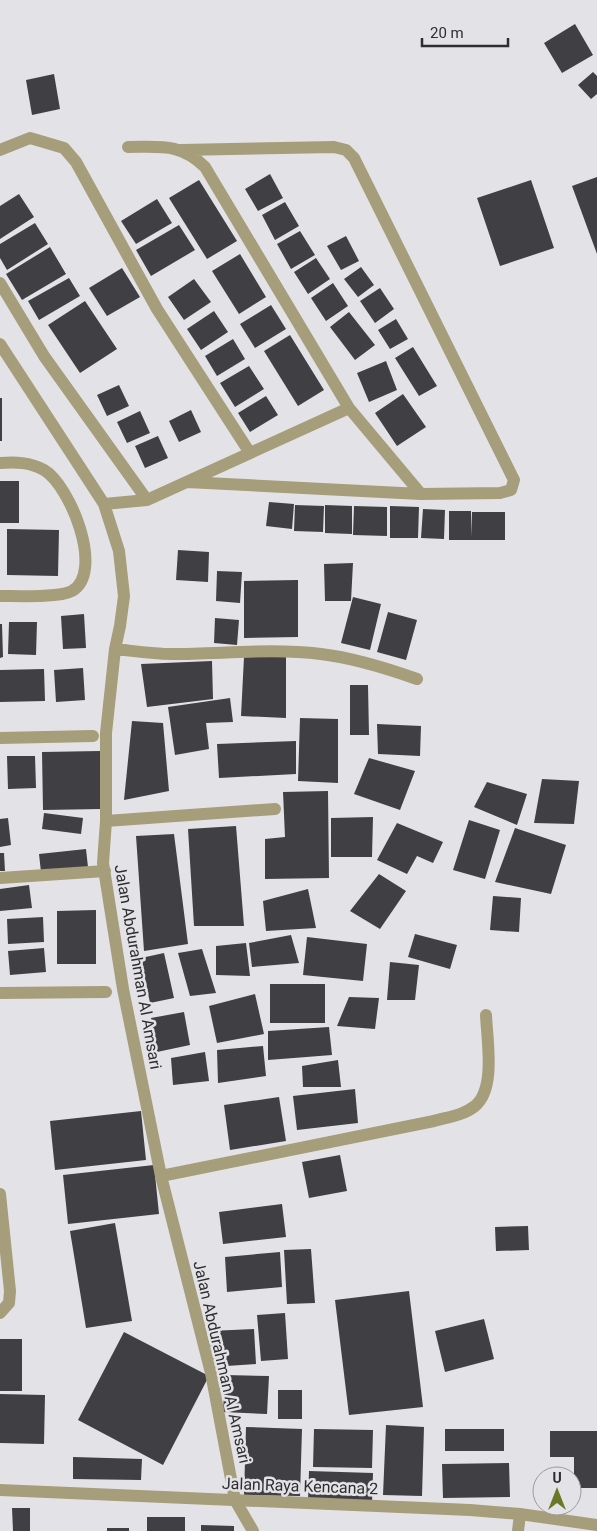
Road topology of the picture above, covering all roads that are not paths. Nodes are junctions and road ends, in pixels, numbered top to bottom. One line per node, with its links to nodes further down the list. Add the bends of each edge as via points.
1 (128, 147): 3 (street)
2 (0, 150): 7 (street, via 30,138 64,148 76,162 157,309)
3 (180, 150): 6 (street, via 205,167); 10 (street, via 334,147 346,150 354,158 514,480 511,490 500,493)
4 (0, 283): 11 (street, via 44,356)
5 (0, 344): 12 (street, Jalan Abdurahman Al Amsari)
6 (349, 408): 7 (street); 10 (street)
7 (250, 453): 9 (street)
8 (0, 463): 13 (street, via 33,465 46,470 57,481 79,522 84,560 79,584 73,590 63,594)
9 (187, 482): 10 (street); 11 (street)
10 (421, 494)
11 (147, 500): 12 (street)
12 (104, 504): 14 (street, Jalan Abdurahman Al Amsari, via 123,574 124,596)
13 (0, 596)
14 (115, 649): 15 (street, via 171,654 320,654 350,658); 19 (street, Jalan Abdurahman Al Amsari, via 106,733)
15 (417, 679)
16 (93, 736): 17 (street)
17 (0, 738)
18 (275, 809): 19 (street)
19 (106, 821): 20 (street, Jalan Abdurahman Al Amsari)
20 (105, 871): 21 (street); 25 (street, Jalan Abdurahman Al Amsari, via 126,1005)
21 (0, 878)
22 (106, 992): 23 (street)
23 (0, 993)
24 (486, 1015): 25 (street, via 487,1086 483,1098 474,1107 434,1121)
25 (161, 1176): 29 (street, Jalan Abdurahman Al Amsari, via 211,1373)
26 (0, 1194): 27 (street, via 10,1291 9,1304)
27 (2, 1312)
28 (0, 1490): 29 (street, Jalan Raya Kencana 2)
29 (236, 1500): 30 (street, Jalan Raya Kencana 2); 32 (street)
30 (520, 1514): 31 (street, Jalan Raya Kencana 2); 33 (street)
31 (597, 1525)
32 (253, 1531)
33 (518, 1531)

